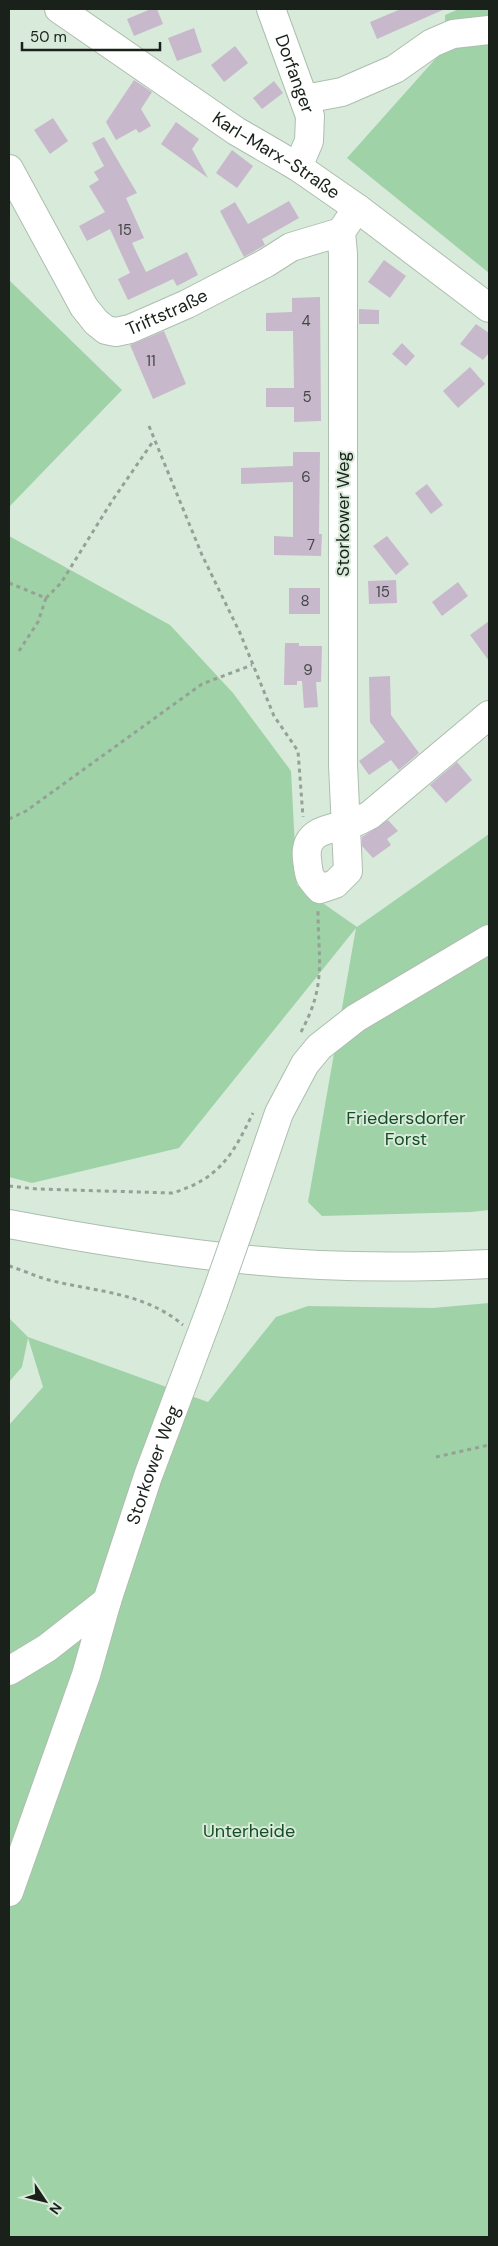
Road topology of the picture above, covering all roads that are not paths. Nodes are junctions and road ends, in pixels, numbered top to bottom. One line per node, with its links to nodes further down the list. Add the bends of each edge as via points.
1 (59, 9): 5 (street, Karl-Marx-Straße, via 236,131)
2 (271, 9): 4 (street, Dorfanger)
3 (489, 30): 4 (street, via 453,34 432,43 395,68 342,92)
4 (305, 99): 5 (street, Dorfanger, via 311,129)
5 (298, 167): 7 (street, Karl-Marx-Straße)
6 (9, 170): 8 (street, Triftstraße, via 84,307 106,330 116,332 187,304 291,247)
7 (357, 208): 8 (street); 9 (street, Karl-Marx-Straße)
8 (341, 232): 11 (street, Storkower Weg, via 343,765)
9 (489, 308)
10 (489, 715): 11 (street, via 370,815)
11 (346, 824): 11 (street, Storkower Weg, via 348,871 335,884 320,889 309,878 306,854 311,838 324,829)
12 (489, 939): 15 (street, Storkower Weg, bridge, via 308,1043 305,1064 278,1113 213,1303 148,1476)
13 (9, 1224): 14 (street, via 121,1244 251,1260 361,1267)
14 (489, 1264)
15 (107, 1601): 16 (street, via 47,1648); 17 (street, Storkower Weg, via 86,1675)
16 (9, 1671)
17 (9, 1892)

